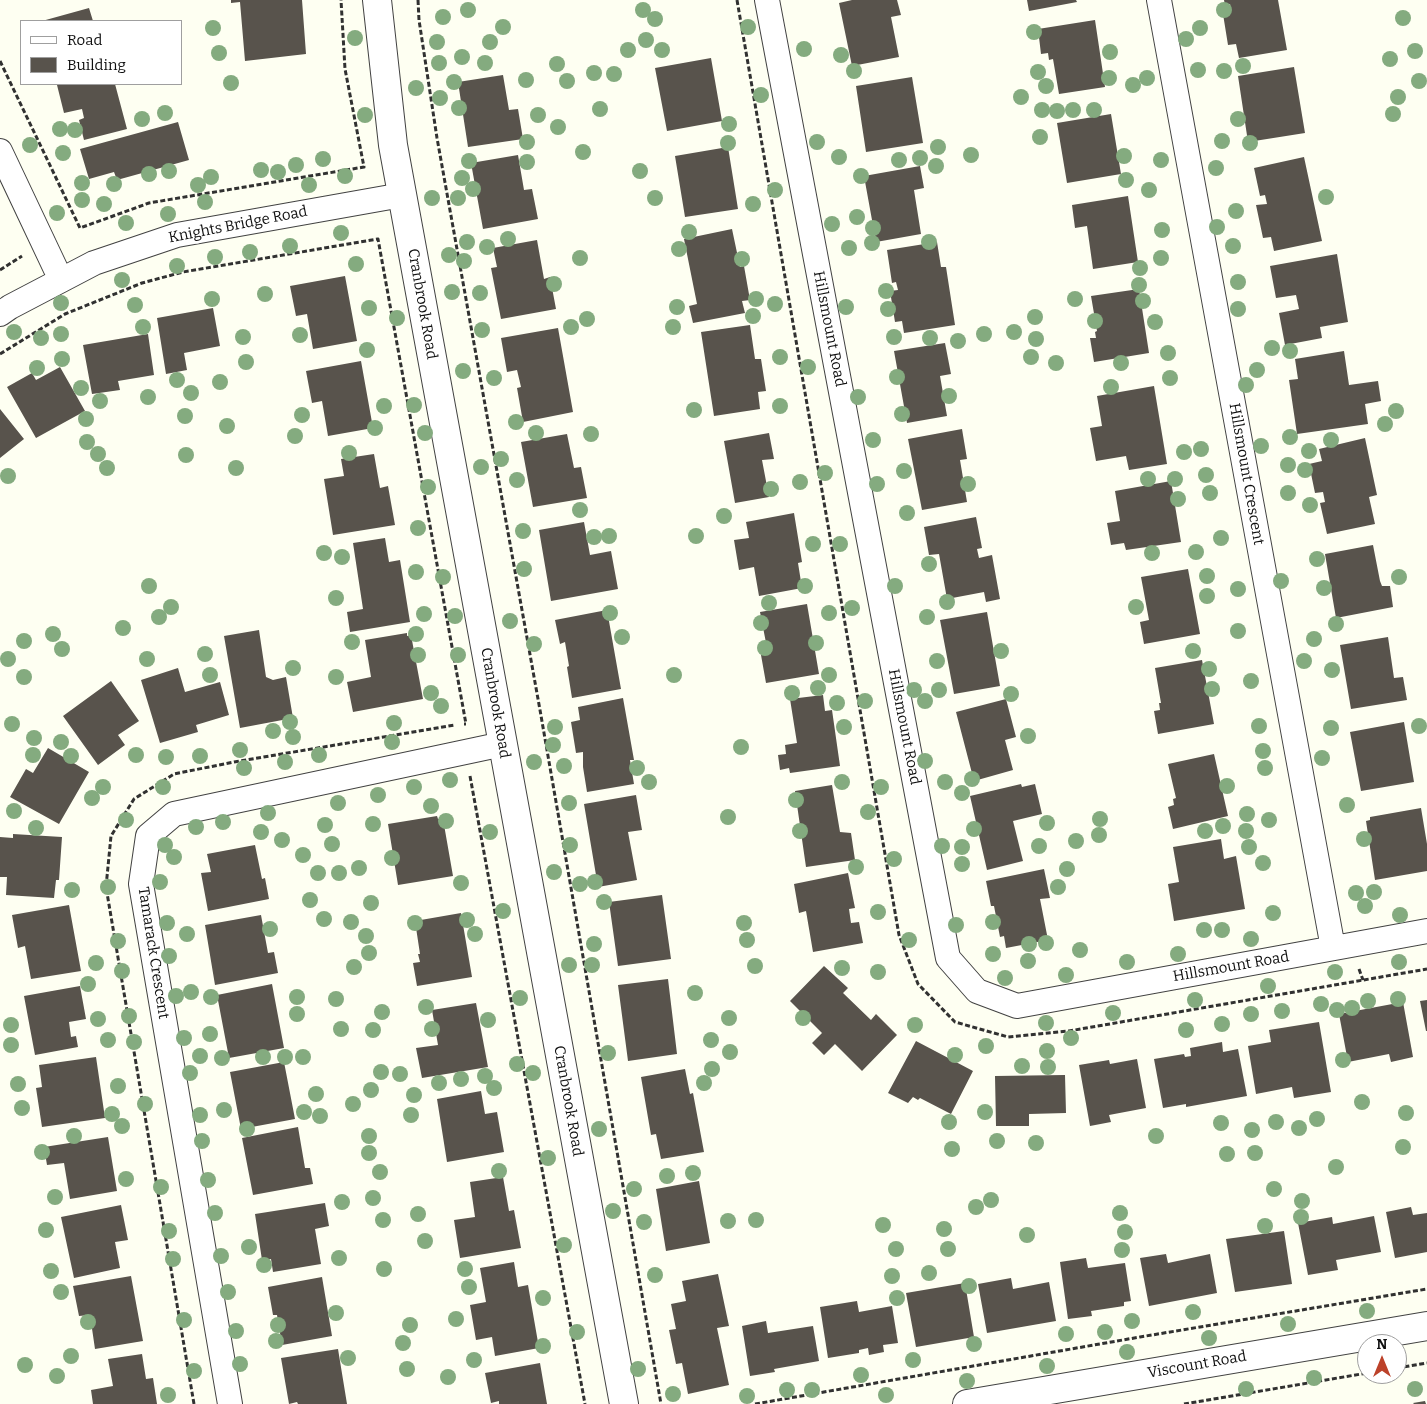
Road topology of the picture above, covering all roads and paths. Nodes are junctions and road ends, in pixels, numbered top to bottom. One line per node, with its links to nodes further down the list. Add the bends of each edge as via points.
1 (341, 0): 7 (path, via 345,69 364,167 149,203 80,228)
2 (377, 0): 9 (street, Cranbrook Road, via 392,145)
3 (418, 0): 30 (path, via 436,138 542,720)
4 (737, 0): 19 (path, via 899,934 918,984 955,1022 1008,1037 1069,1031)
5 (767, 0): 18 (street, Hillsmount Road, via 948,958 977,991 1017,1006)
6 (1159, 0): 18 (street, Hillsmount Crescent)
7 (0, 61)
8 (0, 151): 12 (street)
9 (402, 194): 12 (street, Knights Bridge Road, via 177,235 94,263); 15 (street, Cranbrook Road)
10 (26, 254): 11 (path)
11 (0, 270)
12 (61, 280): 13 (street, Knights Bridge Road)
13 (0, 314)
14 (0, 354): 26 (path, via 65,314 142,283 184,272 378,239 466,724 174,774 134,799 111,836 106,887)
15 (503, 744): 27 (street, Tamarack Crescent, via 174,814 148,836 141,884); 29 (street, Cranbrook Road)
16 (470, 773): 28 (path)
17 (1427, 930): 18 (street, Hillsmount Road)
18 (1333, 948)
19 (1427, 969)
20 (1427, 1289): 31 (path)
21 (1427, 1326): 25 (street, Viscount Road)
22 (1427, 1363): 23 (path)
23 (1407, 1366)
24 (1357, 1375): 33 (path)
25 (1018, 1399): 32 (street, Viscount Road)
26 (194, 1404)
27 (230, 1404)
28 (585, 1404)
29 (624, 1404)
30 (660, 1404)
31 (755, 1404)
32 (967, 1404)
33 (1184, 1404)

